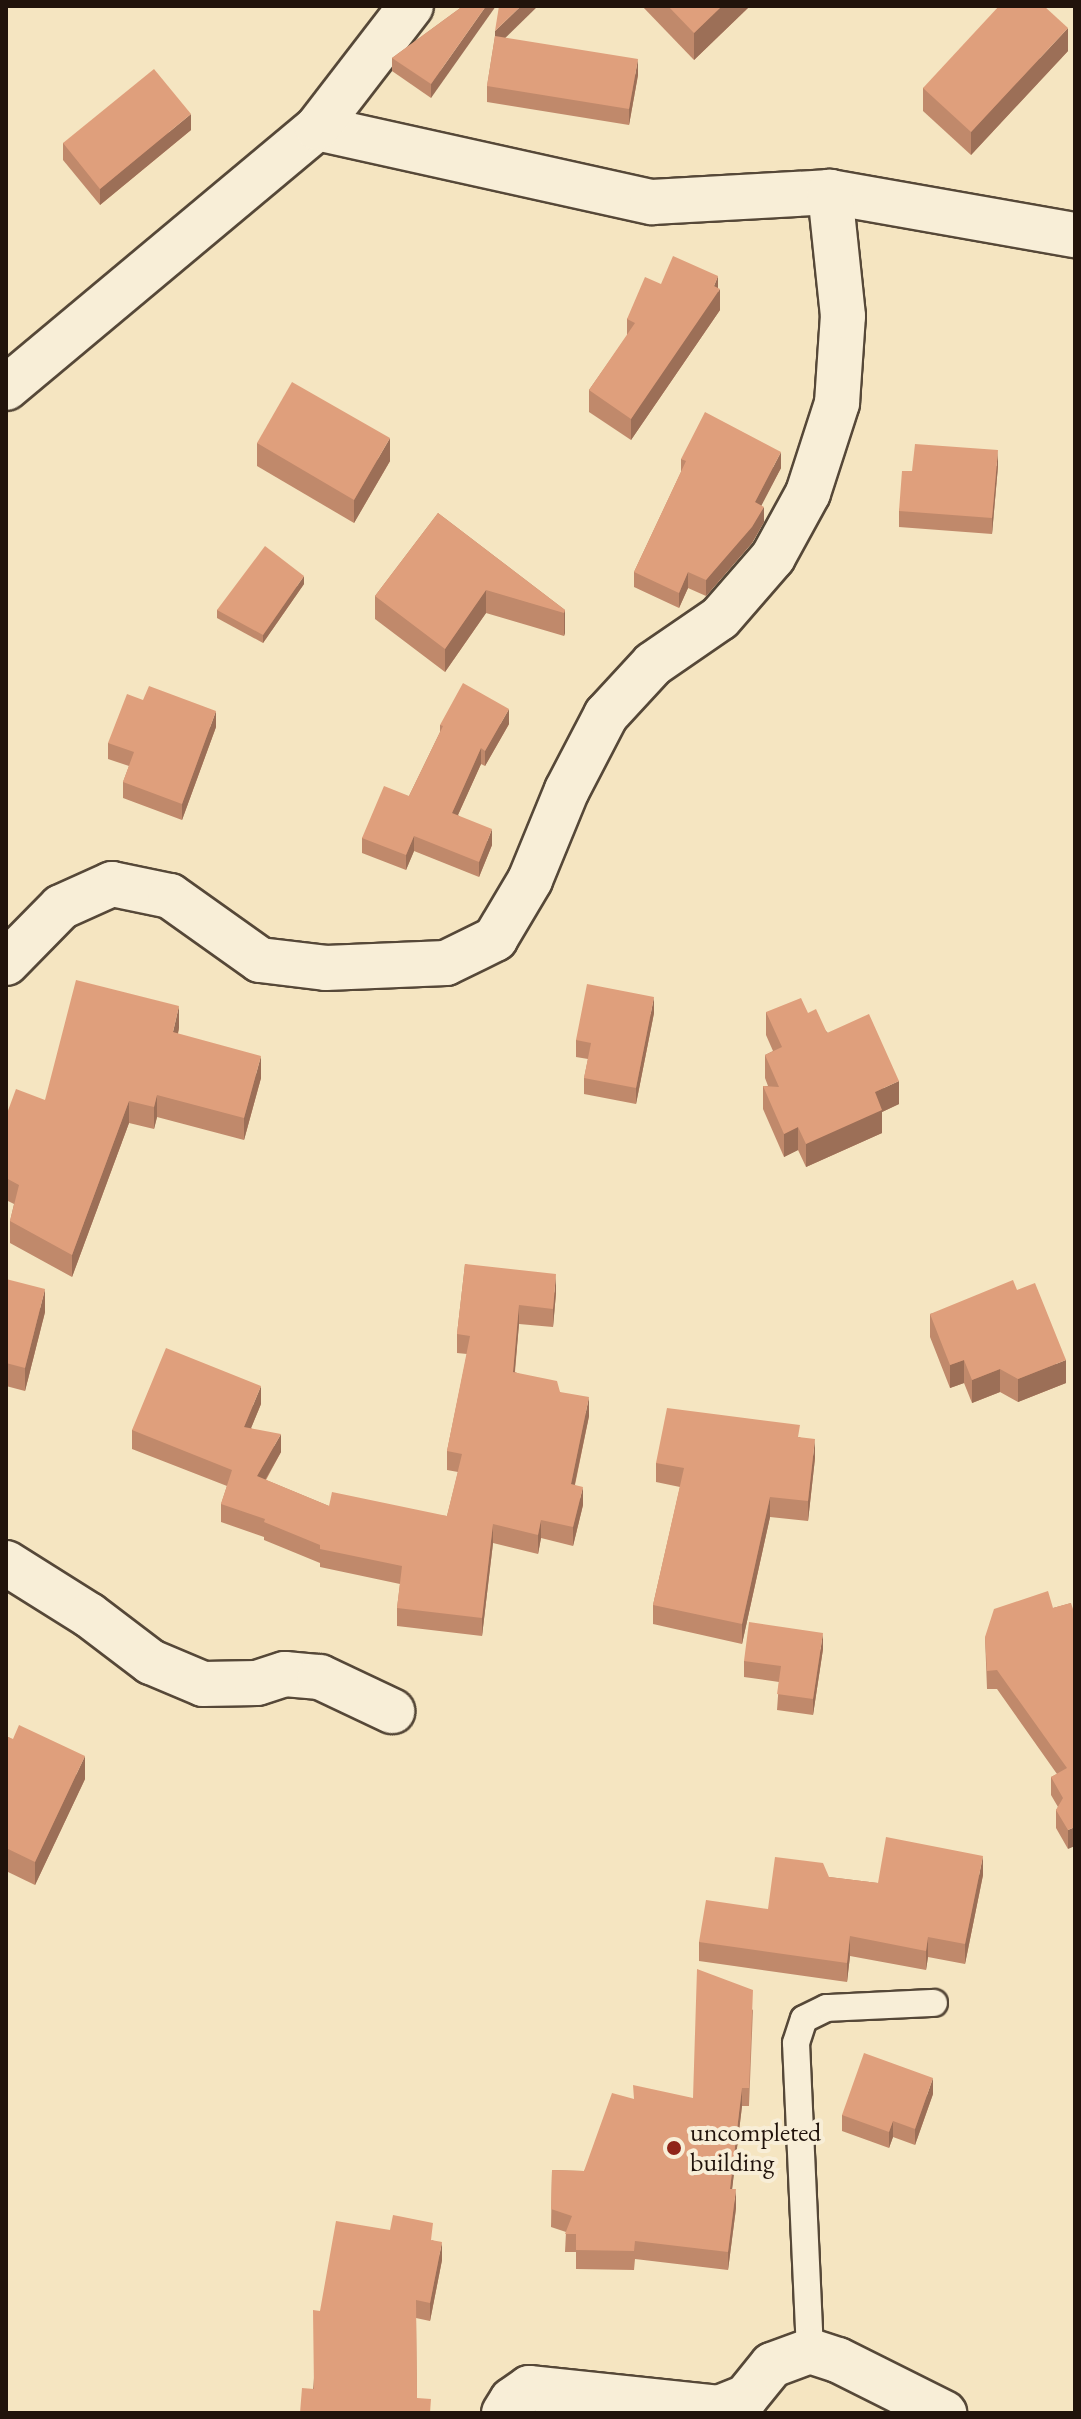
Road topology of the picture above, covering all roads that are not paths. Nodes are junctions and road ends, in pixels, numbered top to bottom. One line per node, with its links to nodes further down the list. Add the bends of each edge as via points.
1 (403, 8): 2 (street)
2 (317, 128): 3 (street, via 652,202); 5 (street)
3 (830, 192): 4 (street); 6 (street, via 843,316 837,403 808,493 773,557 720,618 653,664 606,715 567,790 530,880 495,939 446,963 326,968 260,960 170,896 112,884 61,907)
4 (1075, 235)
5 (6, 388)
6 (6, 963)
7 (6, 1563): 8 (street, via 151,1662 203,1684 257,1683 285,1674 320,1677)
8 (392, 1711)
9 (934, 2003): 10 (lane, via 827,2008 804,2019 796,2043)
10 (810, 2351): 11 (street, via 772,2365 746,2397 719,2408 529,2388); 12 (street)
11 (504, 2413)
12 (944, 2413)

